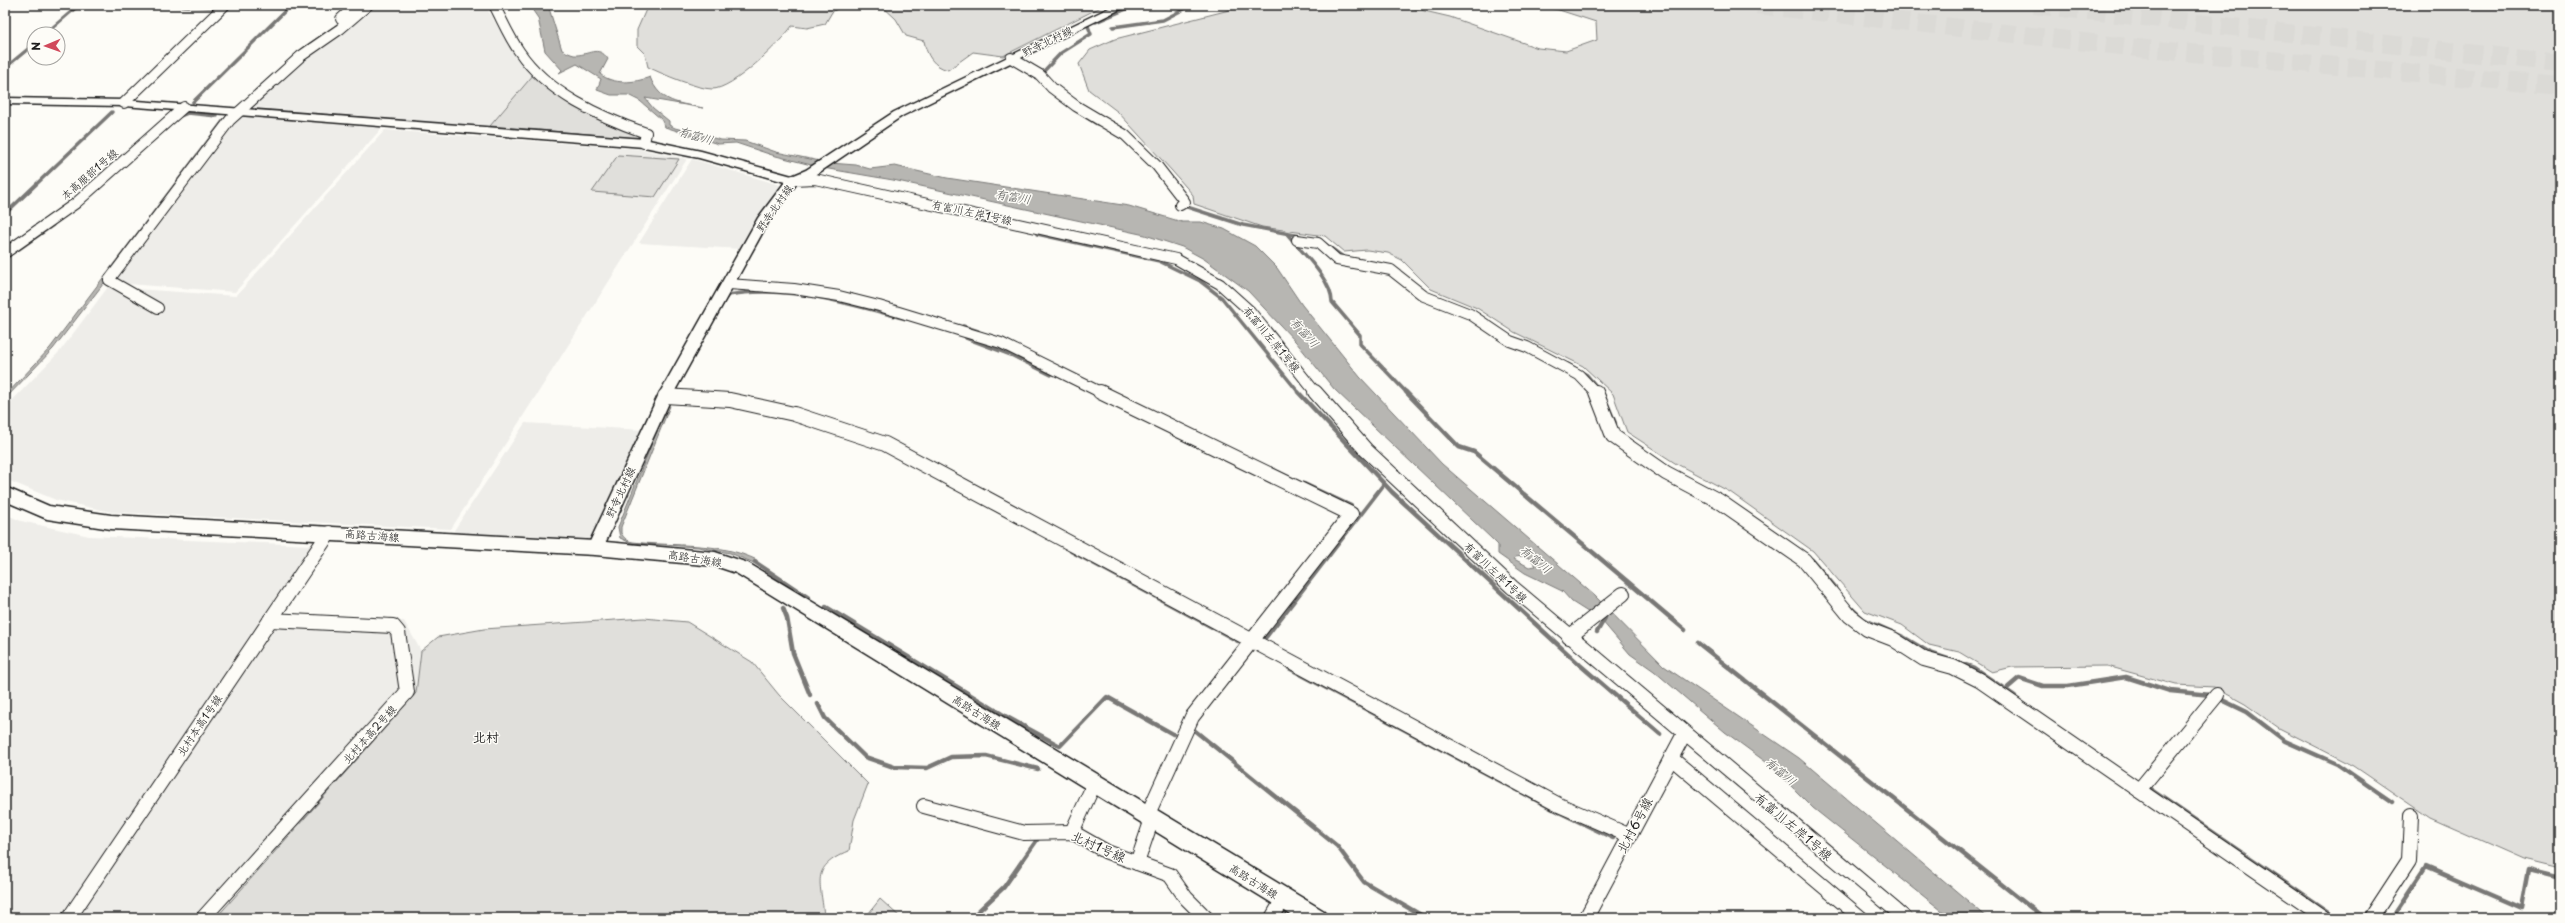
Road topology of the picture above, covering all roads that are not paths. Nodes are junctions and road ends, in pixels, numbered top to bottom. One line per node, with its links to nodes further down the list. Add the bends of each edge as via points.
1 (225, 5): 8 (street)
2 (356, 5): 10 (street, via 348,14 296,51)
3 (368, 5): 10 (street)
4 (494, 5): 11 (street, via 520,52 539,72 600,115 646,133)
5 (1124, 5): 6 (street, 野寺北村線)
6 (1011, 58): 12 (street, 野寺北村線, via 898,114 810,172); 13 (street, via 1040,75 1052,88 1087,113 1125,135 1157,166 1179,193 1185,202)
7 (5, 101): 8 (street)
8 (124, 103): 9 (street)
9 (184, 107): 10 (street); 15 (street, 本高服部1号線, via 54,220)
10 (233, 110): 11 (street); 17 (street, via 109,280)
11 (644, 143): 12 (street)
12 (793, 180): 16 (street, 野寺北村線, via 764,218); 24 (street, 有富川左岸1号線, via 815,179 1060,231 1176,259 1202,272 1220,284 1250,311 1366,450 1512,587)
13 (1180, 205)
14 (1297, 240): 30 (street, via 1318,243 1337,260 1391,270 1420,294 1470,314 1510,342 1527,347 1578,375 1595,390 1614,436 1666,473 1720,501 1804,560 1850,616 1867,629 1893,639 1924,658 1953,667 1979,680)
15 (5, 253)
16 (729, 284): 18 (street, 野寺北村線); 25 (street, via 794,289 839,296 1001,343 1351,514)
17 (158, 308)
18 (665, 396): 21 (street, 野寺北村線); 25 (street, via 730,400 794,414 885,444)
19 (5, 494): 20 (main road, 高路古海線, via 47,512 111,522)
20 (330, 533): 21 (main road, 高路古海線); 23 (street, 北村本高1号線)
21 (595, 548): 29 (main road, 高路古海線, via 701,557 742,568)
22 (1620, 597): 24 (street)
23 (270, 620): 38 (street, 北村本高1号線); 39 (street, 北村本高2号線, via 393,626 398,632 407,692)
24 (1572, 635): 27 (street, 有富川左岸1号線)
25 (1252, 642): 33 (street, via 1192,717); 35 (street, via 1559,805)
26 (2217, 695): 30 (street)
27 (1684, 734): 28 (street, 北村6号線); 45 (street, 有富川左岸1号線)
28 (1671, 758): 35 (street, 北村6号線); 44 (street)
29 (1094, 784): 33 (main road, 高路古海線); 34 (street)
30 (2140, 790): 46 (street)
31 (924, 806): 34 (street, 北村1号線, via 1024,834)
32 (2411, 816): 47 (street, via 2409,860)
33 (1149, 818): 36 (street); 37 (main road, 高路古海線)
34 (1072, 832): 36 (street, 北村1号線, via 1107,852)
35 (1628, 835): 43 (street, 北村6号線)
36 (1137, 863): 40 (street, 北村1号線, via 1170,875 1186,898)
37 (1283, 899): 41 (street); 42 (main road, 高路古海線)
38 (69, 918)
39 (203, 918)
40 (1206, 918)
41 (1272, 918)
42 (1316, 918)
43 (1586, 918)
44 (1861, 918)
45 (1905, 918)
46 (2325, 918)
47 (2371, 918)

